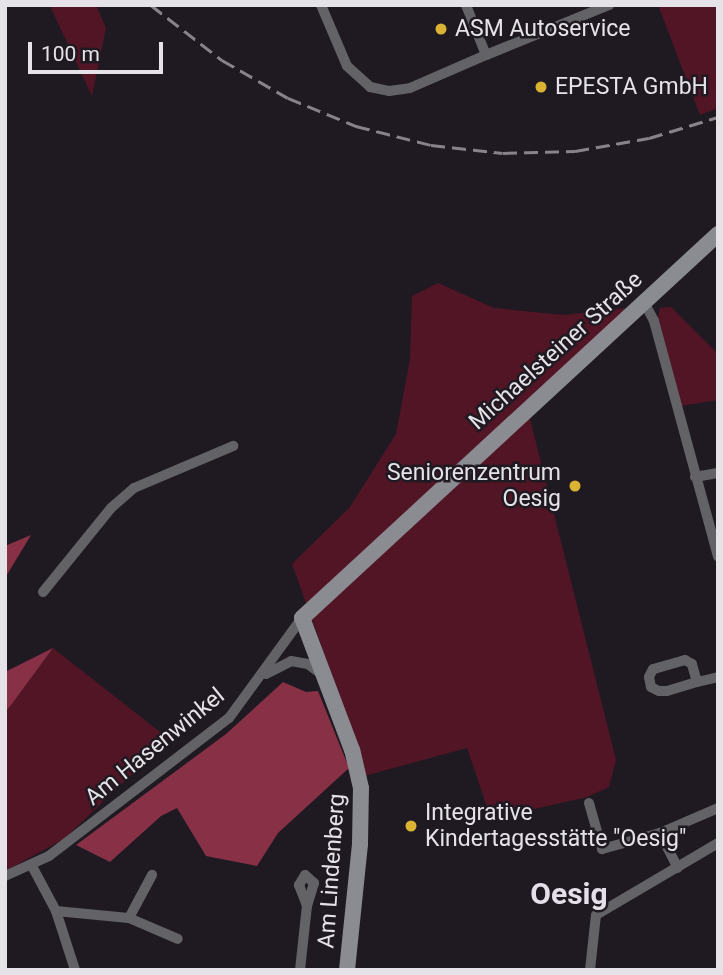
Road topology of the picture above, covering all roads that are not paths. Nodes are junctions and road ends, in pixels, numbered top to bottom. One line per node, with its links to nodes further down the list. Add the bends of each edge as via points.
1 (321, 5): 4 (street, via 347,66 361,81 380,90 410,88)
2 (466, 5): 4 (street)
3 (609, 5): 4 (street)
4 (486, 55)
5 (718, 234): 6 (street, Michaelsteiner Straße)
6 (644, 302): 9 (street, via 654,321); 12 (street, Michaelsteiner Straße)
7 (233, 446): 11 (street, via 134,488 111,509)
8 (718, 473): 9 (street)
9 (695, 477): 10 (street)
10 (718, 556)
11 (43, 593)
12 (302, 618): 13 (street, Am Hasenwinkel); 14 (street, Am Lindenberg)
13 (264, 676): 14 (street, via 291,662 308,664); 21 (street, Am Hasenwinkel, via 239,708 210,734)
14 (323, 677): 31 (street, Am Lindenberg, via 352,750 362,803)
15 (718, 677): 16 (street)
16 (697, 682)
17 (589, 803): 19 (street, via 602,849)
18 (718, 808): 19 (street)
19 (660, 833): 22 (street)
20 (718, 843): 22 (street)
21 (32, 866): 24 (street, Am Hasenwinkel); 26 (street)
22 (678, 868): 32 (street, via 596,915)
23 (152, 875): 27 (street)
24 (5, 876)
25 (307, 906): 30 (street, Am Lindenberg)
26 (55, 911): 27 (street); 29 (street)
27 (129, 918): 28 (street)
28 (178, 939)
29 (75, 970)
30 (300, 970)
31 (347, 970)
32 (590, 970)

